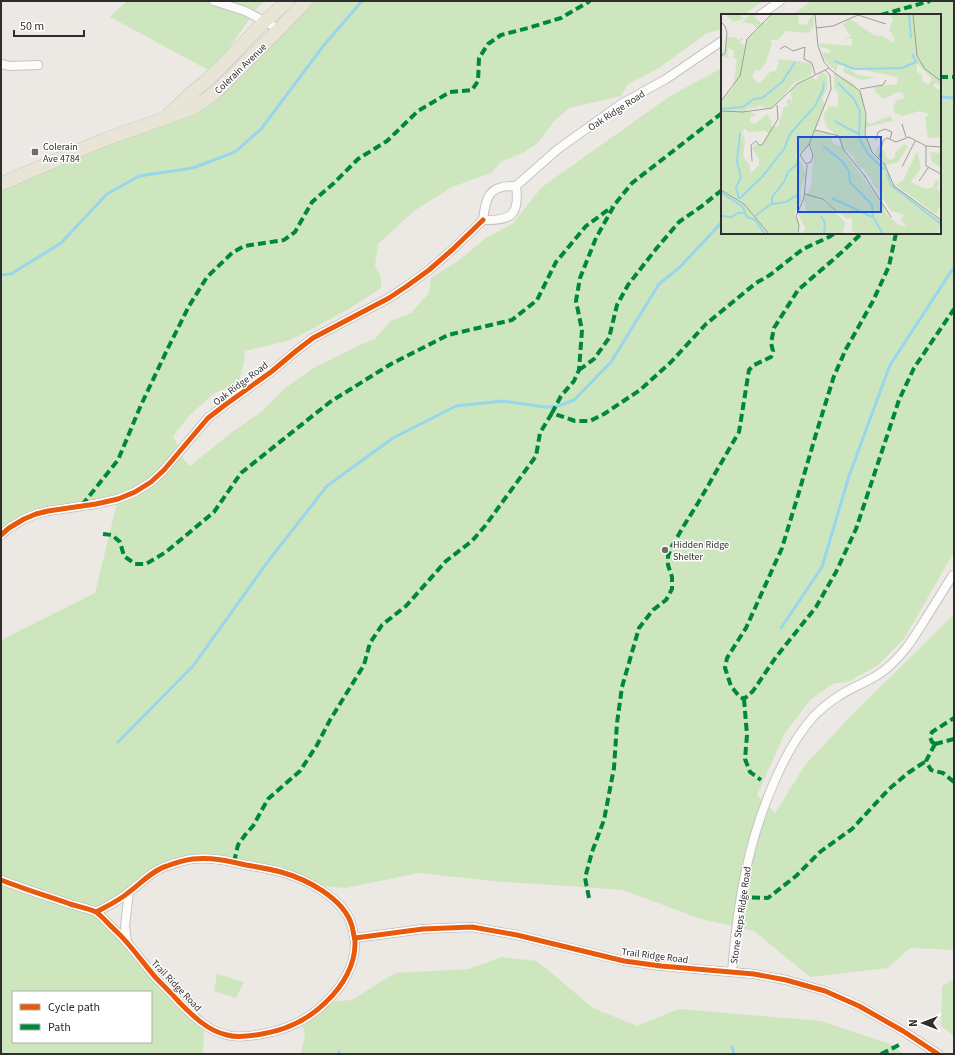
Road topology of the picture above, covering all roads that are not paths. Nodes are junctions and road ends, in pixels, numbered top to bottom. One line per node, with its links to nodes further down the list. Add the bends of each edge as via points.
1 (214, 1): 6 (street, via 245,11)
2 (288, 1): 6 (main road, Colerain Avenue)
3 (306, 1): 7 (main road, Colerain Avenue)
4 (780, 1): 5 (street)
5 (761, 14)
6 (265, 21): 7 (street); 11 (main road, Colerain Avenue, via 221,67)
7 (279, 29): 11 (main road, Colerain Avenue, via 214,94 191,109)
8 (721, 42): 13 (street, Oak Ridge Road, via 666,79 615,109 558,150)
9 (1, 64): 10 (street)
10 (38, 65)
11 (164, 119): 12 (main road, Colerain Avenue, via 106,138)
12 (1, 184)
13 (516, 186): 14 (street, via 499,187 490,193); 14 (street, via 516,207 512,215)
14 (483, 220): 15 (street, Oak Ridge Road, via 429,270 407,286 313,338 208,418 151,482 118,499 36,514)
15 (1, 535)
16 (953, 575): 22 (street, Stone Steps Ridge Road, via 896,661 828,704 803,728 793,742 767,797 756,828 740,897)
17 (1, 880): 19 (street, Trail Ridge Road)
18 (129, 892): 19 (street, Trail Ridge Road); 20 (street, Trail Ridge Road, via 164,866 180,861 206,859 234,862 281,872 328,894 341,906 350,921); 21 (street, via 125,926)
19 (96, 912): 21 (street, Trail Ridge Road)
20 (355, 938): 21 (street, Trail Ridge Road, via 353,959 345,979 335,993 313,1013 286,1028 268,1033 237,1036 215,1031 193,1016 156,978); 22 (street, Trail Ridge Road, via 423,929 472,927 517,934 624,961)
21 (127, 942)
22 (732, 972): 23 (street, Trail Ridge Road, via 786,980 825,991 859,1006)
23 (938, 1054)

